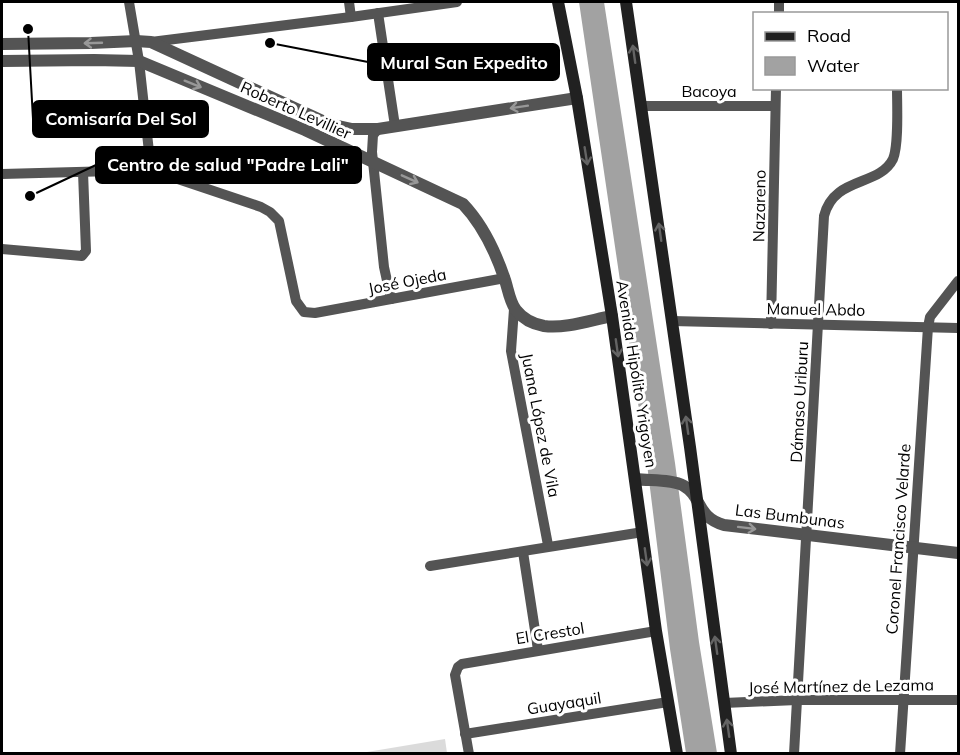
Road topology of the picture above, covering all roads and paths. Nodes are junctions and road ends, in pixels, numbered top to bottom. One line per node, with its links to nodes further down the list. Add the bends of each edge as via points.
1 (129, 2): 8 (street)
2 (349, 2): 7 (street)
3 (457, 2): 6 (street)
4 (558, 2): 15 (main road, Avenida Hipólito Yrigoyen)
5 (626, 2): 16 (main road, one-way to 5)
6 (378, 14): 7 (street); 18 (street)
7 (351, 17): 9 (street)
8 (135, 41): 9 (street); 10 (street, one-way to 10); 12 (street)
9 (151, 42): 19 (street, Roberto Levillier, via 339,128)
10 (2, 44)
11 (2, 61): 12 (street, Roberto Levillier)
12 (139, 62): 20 (street, Roberto Levillier, one-way to 20); 21 (street)
13 (776, 90): 17 (street, Nazareno)
14 (897, 90): 32 (street, Dámaso Uriburu, via 892,161 883,170 833,196 826,207)
15 (577, 98): 18 (street, one-way to 18); 29 (main road, Avenida Hipólito Yrigoyen, one-way to 29)
16 (642, 106): 17 (street, Bacoya); 30 (main road, one-way to 16)
17 (776, 106): 31 (street, Nazareno)
18 (395, 126): 19 (street)
19 (378, 129): 20 (street, via 373,135)
20 (373, 162): 25 (street, Roberto Levillier, one-way to 25, via 463,204 486,234); 27 (street)
21 (151, 170): 22 (street); 27 (street, José Ojeda, via 270,212 279,221 296,301 304,312)
22 (83, 172): 23 (street); 24 (street, via 86,251 82,256)
23 (2, 174)
24 (2, 249)
25 (505, 278): 27 (street, José Ojeda); 28 (street, Roberto Levillier)
26 (958, 281): 33 (street, via 934,311)
27 (391, 299)
28 (514, 309): 29 (street, via 545,326); 41 (street, Juana López de Vila, via 511,351)
29 (612, 316): 36 (main road, Avenida Hipólito Yrigoyen, one-way to 36)
30 (672, 321): 31 (street, Manuel Abdo); 35 (main road, one-way to 30)
31 (771, 324): 32 (street, Manuel Abdo)
32 (818, 324): 33 (street, Manuel Abdo); 40 (street, Dámaso Uriburu)
33 (928, 327): 34 (street, Manuel Abdo); 42 (street, Coronel Francisco Velarde)
34 (958, 328)
35 (692, 465): 37 (street, via 690,476); 38 (main road)
36 (641, 479): 37 (street); 39 (main road, Avenida Hipólito Yrigoyen)
37 (681, 484): 38 (street, Las Bumbunas)
38 (697, 504): 40 (street, Las Bumbunas, one-way to 40, via 705,516 724,525); 52 (main road, one-way to 38)
39 (643, 532): 41 (street); 46 (main road, Avenida Hipólito Yrigoyen, one-way to 46)
40 (807, 535): 42 (street, Las Bumbunas); 48 (street, Dámaso Uriburu)
41 (548, 545): 43 (street)
42 (912, 548): 44 (street, Las Bumbunas); 49 (street, Coronel Francisco Velarde)
43 (523, 552): 45 (street); 47 (street)
44 (958, 553)
45 (430, 566)
46 (656, 631): 47 (street, El Crestol); 51 (main road, Avenida Hipólito Yrigoyen)
47 (538, 650): 53 (street, El Crestol, via 467,662 458,667 455,675)
48 (797, 700): 49 (street, José Martínez de Lezama); 52 (street, José Martínez de Lezama); 57 (street, Dámaso Uriburu)
49 (902, 700): 50 (street, José Martínez de Lezama); 58 (street, Coronel Francisco Velarde)
50 (958, 700)
51 (668, 702): 53 (street, Guayaquil); 55 (main road, Avenida Hipólito Yrigoyen)
52 (724, 703): 56 (main road, one-way to 52)
53 (465, 734): 54 (street)
54 (469, 753)
55 (677, 753)
56 (731, 753)
57 (794, 753)
58 (900, 753)

